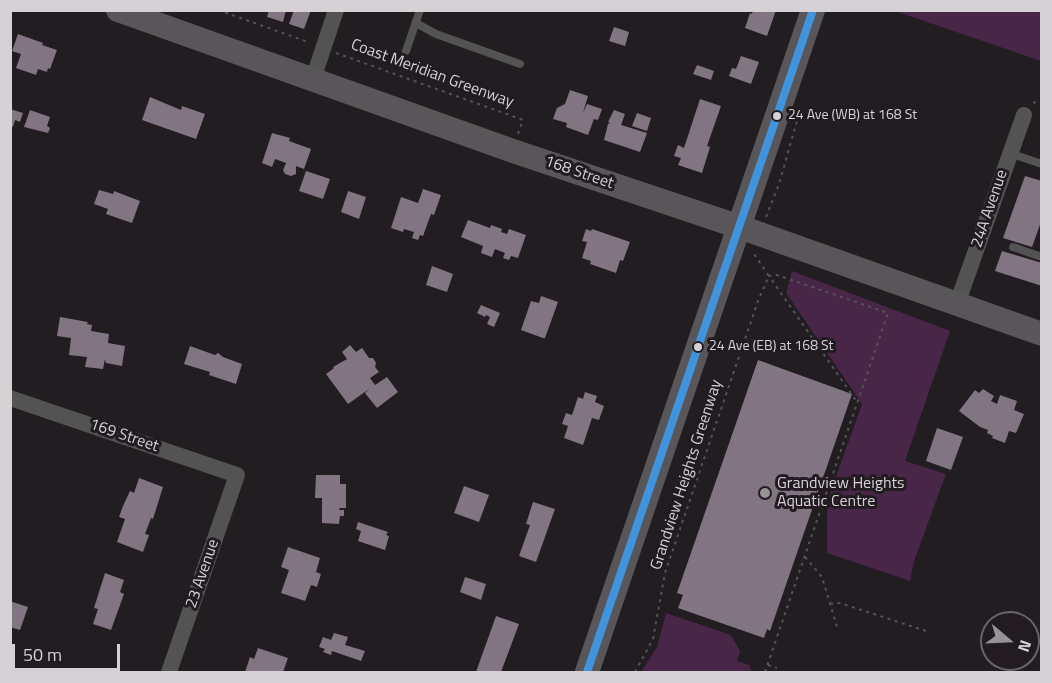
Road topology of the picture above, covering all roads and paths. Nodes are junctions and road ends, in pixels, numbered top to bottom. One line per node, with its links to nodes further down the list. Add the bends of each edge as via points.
1 (118, 10): 11 (main road, 168 Street)
2 (218, 10): 7 (path)
3 (336, 10): 11 (street)
4 (420, 10): 6 (lane)
5 (813, 10): 18 (main road)
6 (416, 23): 9 (lane); 10 (lane)
7 (311, 43)
8 (329, 50): 13 (path, Coast Meridian Greenway)
9 (406, 51)
10 (520, 64)
11 (313, 79): 18 (main road, 168 Street)
12 (1024, 115): 15 (street, 24A Avenue)
13 (526, 121)
14 (796, 128): 17 (path)
15 (1009, 153): 16 (lane); 23 (street, 24A Avenue)
16 (1041, 164)
17 (767, 215)
18 (740, 227): 23 (main road, 168 Street); 35 (main road)
19 (1013, 247): 21 (lane)
20 (754, 254): 22 (path)
21 (1041, 257)
22 (769, 276): 26 (path); 26 (path, via 777,275 888,313); 36 (path, Grandview Heights Greenway, via 665,573 653,639)
23 (957, 304): 24 (main road, 168 Street)
24 (1041, 334)
25 (10, 398): 27 (street, 169 Street)
26 (857, 402): 28 (path)
27 (237, 475): 34 (street, 23 Avenue)
28 (805, 557): 29 (path, via 822,577); 32 (path)
29 (830, 604): 30 (path); 31 (path, via 840,603)
30 (837, 627)
31 (926, 631)
32 (768, 665): 33 (path); 37 (path)
33 (777, 668)
34 (169, 672)
35 (587, 672)
36 (635, 672)
37 (765, 672)

